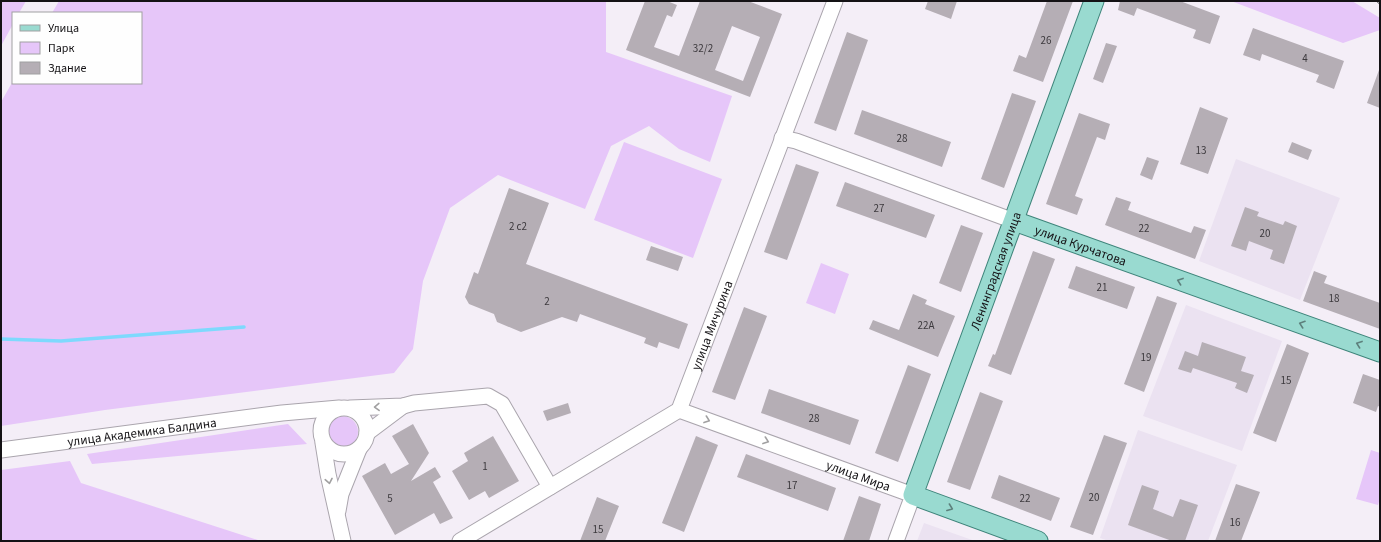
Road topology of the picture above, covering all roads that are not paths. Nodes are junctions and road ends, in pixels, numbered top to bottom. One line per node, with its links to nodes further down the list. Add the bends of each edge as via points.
1 (834, 1): 3 (street, улица Мичурина)
2 (1094, 1): 4 (main road, Ленинградская улица)
3 (782, 138): 4 (street, улица Курчатова); 8 (street, улица Мичурина)
4 (1014, 221): 5 (main road, улица Курчатова, one-way to 4); 15 (main road, Ленинградская улица)
5 (1380, 352)
6 (403, 406): 7 (street, улица Академика Балдина, one-way to 7); 10 (street, улица Академика Балдина); 14 (street, улица Академика Балдина, via 488,396 496,400 502,404)
7 (344, 408): 9 (street, улица Академика Балдина); 10 (street, via 359,413 366,422); 11 (street, via 329,412 322,421)
8 (679, 410): 14 (street); 15 (street, улица Мира, one-way to 15)
9 (282, 412): 11 (street, улица Академика Балдина, via 306,420); 13 (street, улица Академика Балдина)
10 (367, 433): 12 (street)
11 (322, 437): 12 (street, via 330,450 340,454 350,454); 16 (street, one-way to 16)
12 (359, 449): 16 (street, via 338,506)
13 (1, 450)
14 (550, 487): 18 (street)
15 (913, 495): 19 (street, Ленинградская улица); 20 (main road, улица Мира, one-way to 20)
16 (338, 524): 17 (street)
17 (343, 541)
18 (460, 541)
19 (896, 541)
20 (1038, 541)

